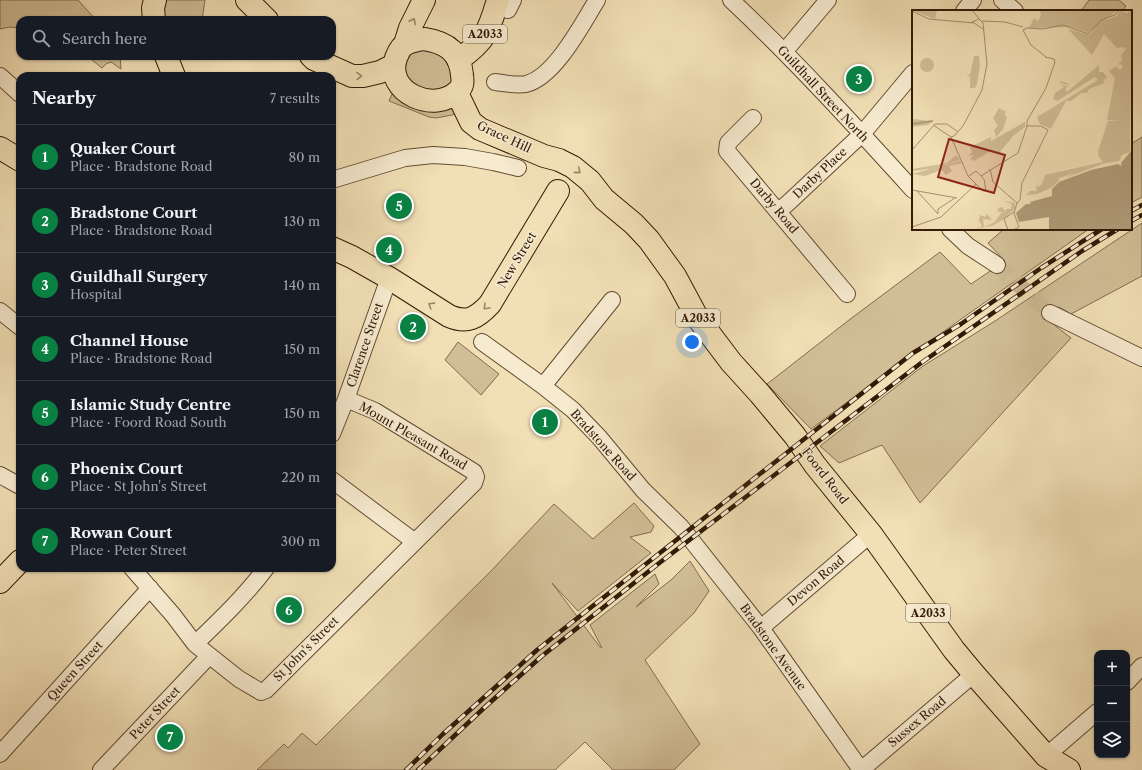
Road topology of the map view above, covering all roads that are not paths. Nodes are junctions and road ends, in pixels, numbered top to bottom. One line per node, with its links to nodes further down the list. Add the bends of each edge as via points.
1 (155, 0): 12 (main road)
2 (247, 0): 13 (main road)
3 (424, 0): 14 (main road, one-way to 3)
4 (597, 0): 23 (street, via 566,49 547,72 525,84)
5 (731, 0): 15 (street, Guildhall Street North)
6 (828, 0): 15 (street)
7 (973, 0): 10 (street)
8 (1002, 0): 11 (street)
9 (506, 3): 18 (main road, A2033, via 473,50)
10 (965, 10)
11 (1014, 10)
12 (154, 16)
13 (264, 16)
14 (405, 44): 18 (main road, via 424,39 435,40 450,48); 19 (main road, via 398,51)
15 (784, 52): 27 (street, Guildhall Street North)
16 (168, 60): 20 (main road)
17 (316, 60): 19 (main road, one-way to 19, via 352,76 380,72)
18 (458, 60): 25 (main road, via 464,82)
19 (394, 64): 25 (main road, via 398,84 408,93 429,102 444,100)
20 (172, 72)
21 (912, 74): 27 (street, Darby Place)
22 (0, 76): 24 (street)
23 (495, 82)
24 (16, 90)
25 (457, 93): 29 (main road, Grace Hill, via 471,122 480,129)
26 (753, 118): 36 (street, Darby Road, via 728,143 727,151)
27 (862, 134): 33 (street, Guildhall Street North); 36 (street, Darby Place)
28 (0, 148): 30 (main road)
29 (544, 156): 34 (main road, via 555,173); 35 (main road, Grace Hill, one-way to 35, via 573,167 590,181)
30 (16, 158)
31 (518, 168): 32 (street, via 465,157 433,155 405,158)
32 (336, 179)
33 (912, 189)
34 (558, 191): 35 (main road, via 572,188); 40 (main road, New Street, one-way to 40, via 490,304 473,318 457,320)
35 (604, 199): 56 (main road, Foord Road / A2033, via 634,224 659,252 697,317 731,362 795,436)
36 (778, 211): 41 (street, Darby Road)
37 (951, 230): 39 (street, via 968,246)
38 (336, 250): 40 (main road)
39 (997, 265)
40 (389, 278): 49 (street, Clarence Street)
41 (848, 294)
42 (612, 300): 48 (street)
43 (0, 311): 45 (street)
44 (1050, 312): 47 (street)
45 (16, 324)
46 (482, 342): 48 (street, Bradstone Road)
47 (1142, 358)
48 (543, 386): 55 (street, Bradstone Road, via 573,410)
49 (346, 398): 50 (street, Clarence Street); 52 (street, Mount Pleasant Road, via 375,411 474,472)
50 (336, 424)
51 (0, 476): 54 (street)
52 (476, 477): 57 (street, St John's Street, via 474,483)
53 (336, 483): 57 (street)
54 (16, 484)
55 (680, 527): 63 (street, Bradstone Avenue)
56 (871, 534): 63 (street, Devon Road); 67 (main road, Foord Road / A2033)
57 (415, 542): 65 (street, St John's Street, via 266,690 260,692)
58 (16, 565): 61 (main road)
59 (136, 572): 62 (street, St John's Street)
60 (263, 572): 64 (street, via 227,614)
61 (0, 582)
62 (150, 588): 64 (street, St John's Street); 70 (street, Queen Street)
63 (761, 628): 73 (street, Bradstone Avenue)
64 (195, 644): 65 (street, St John's Street)
65 (209, 656): 72 (street, Peter Street)
66 (1142, 666): 68 (street)
67 (974, 674): 71 (main road, Foord Road / A2033); 73 (street, Sussex Road)
68 (1130, 679)
69 (1094, 715): 71 (street)
70 (0, 754)
71 (1049, 763): 74 (main road, Foord Road / A2033)
72 (101, 770)
73 (861, 770)
74 (1069, 770)

